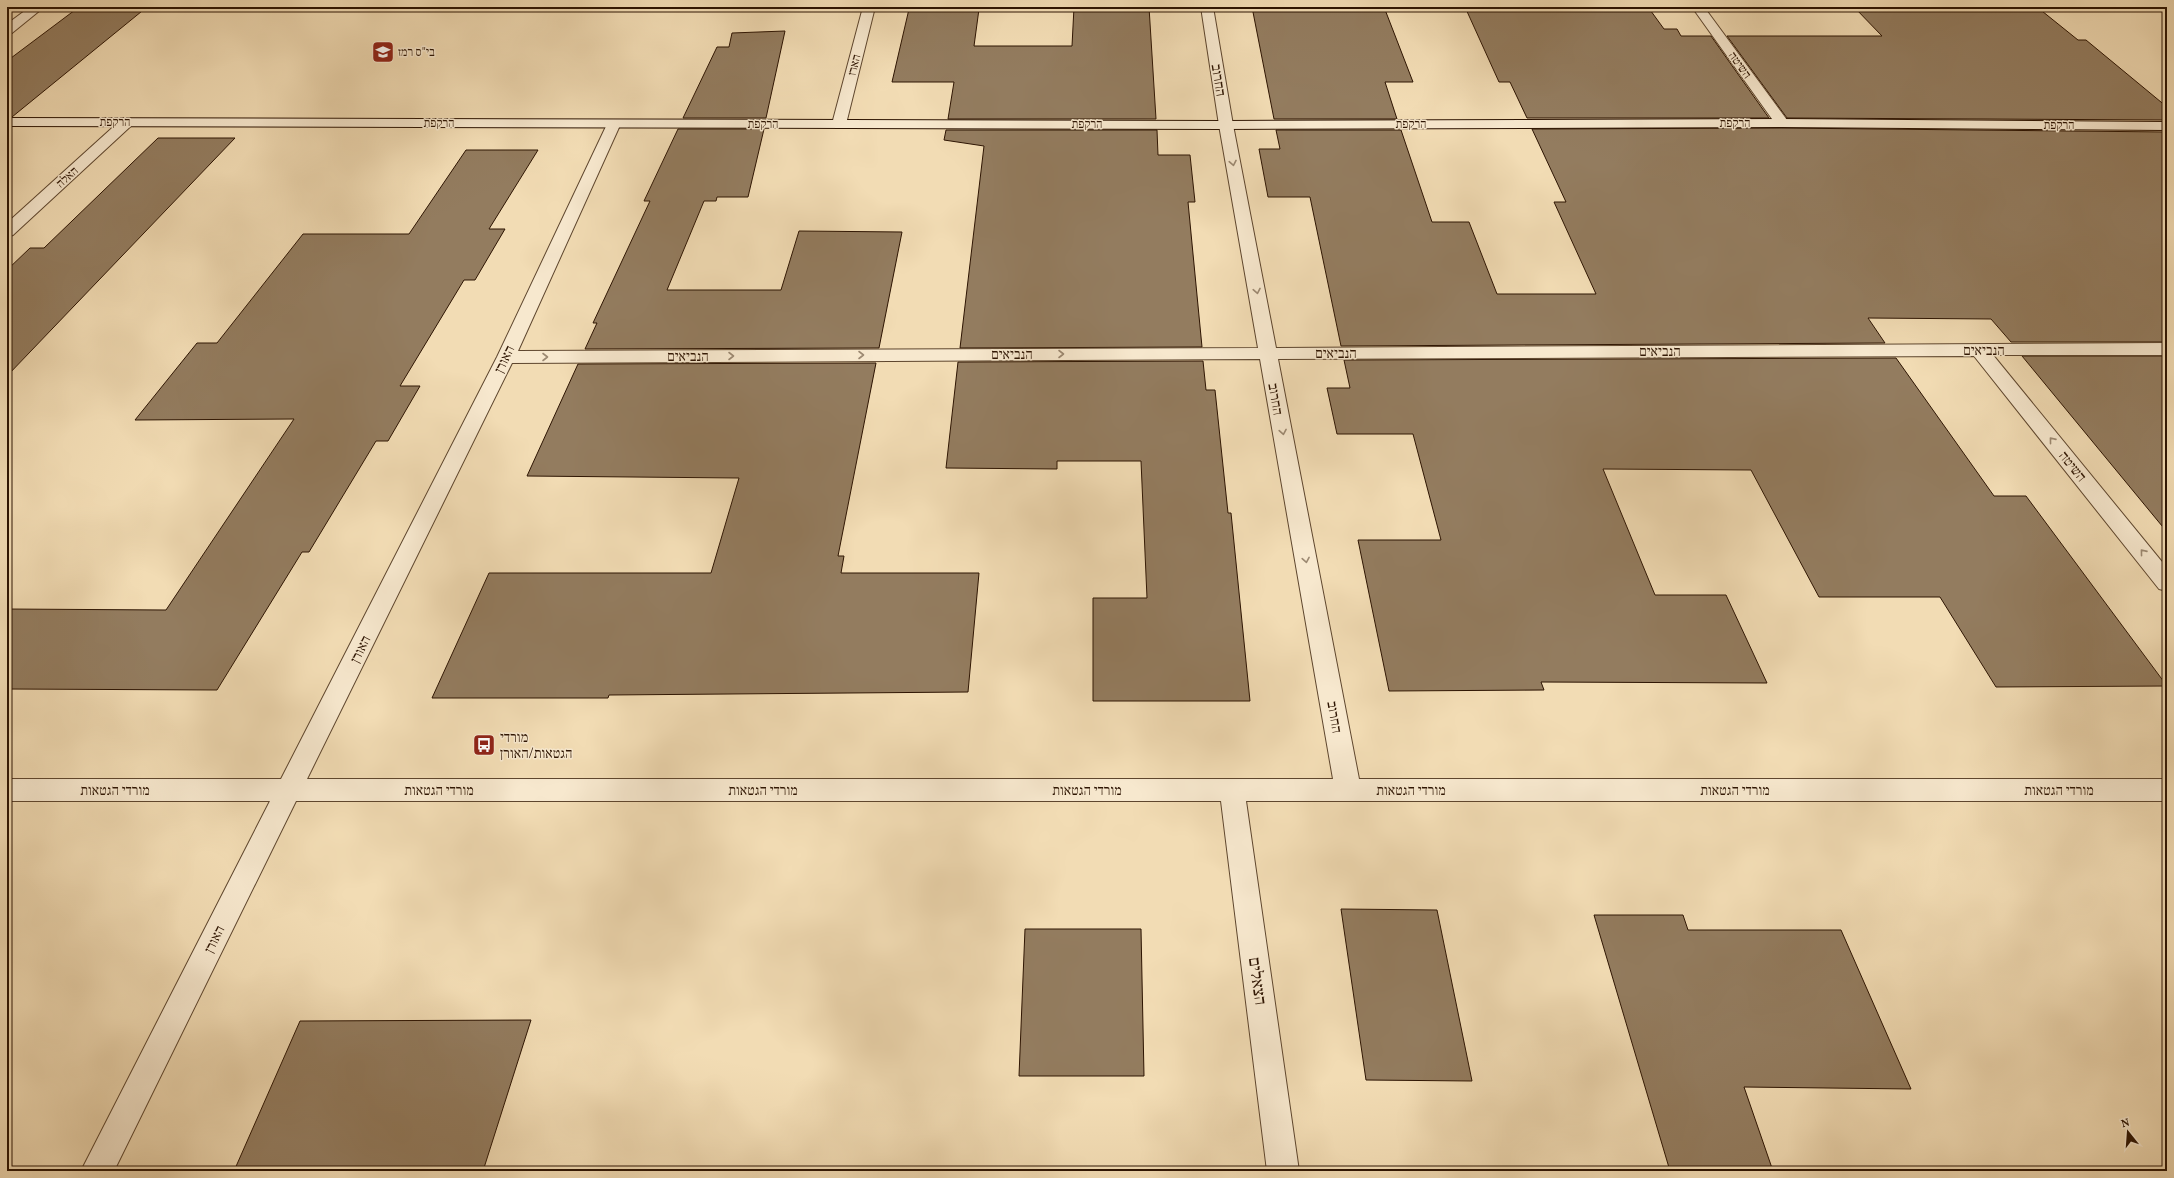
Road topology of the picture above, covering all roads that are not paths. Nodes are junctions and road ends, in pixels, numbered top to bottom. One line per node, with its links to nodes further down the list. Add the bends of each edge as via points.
1 (38, 7): 5 (street)
2 (869, 7): 10 (street, הארז)
3 (1207, 7): 11 (street, החרוב)
4 (1698, 7): 9 (street, השיטה)
5 (7, 30)
6 (7, 122): 7 (street, הרקפת)
7 (127, 122): 8 (street, הרקפת); 13 (street, האלה)
8 (614, 123): 10 (street, הרקפת); 17 (street, האורן)
9 (1782, 123): 11 (street, הרקפת); 12 (street, הרקפת)
10 (839, 124): 11 (street, הרקפת)
11 (1226, 125): 16 (street, החרוב, one-way to 16)
12 (2167, 126)
13 (7, 232)
14 (2167, 349): 15 (street, הנביאים)
15 (1979, 350): 16 (street, הנביאים); 18 (street, השיטה, one-way to 15)
16 (1268, 353): 17 (street, הנביאים, one-way to 16); 22 (street, החרוב, one-way to 22)
17 (506, 357): 20 (street, האורן)
18 (2167, 583)
19 (7, 790): 20 (street, מורדי הגטאות)
20 (290, 790): 21 (street, מורדי הגטאות); 24 (street, האורן)
21 (1232, 790): 22 (street, מורדי הגטאות); 25 (street, הצאלים)
22 (1348, 790): 23 (street, מורדי הגטאות)
23 (2167, 790)
24 (97, 1171)
25 (1283, 1171)

